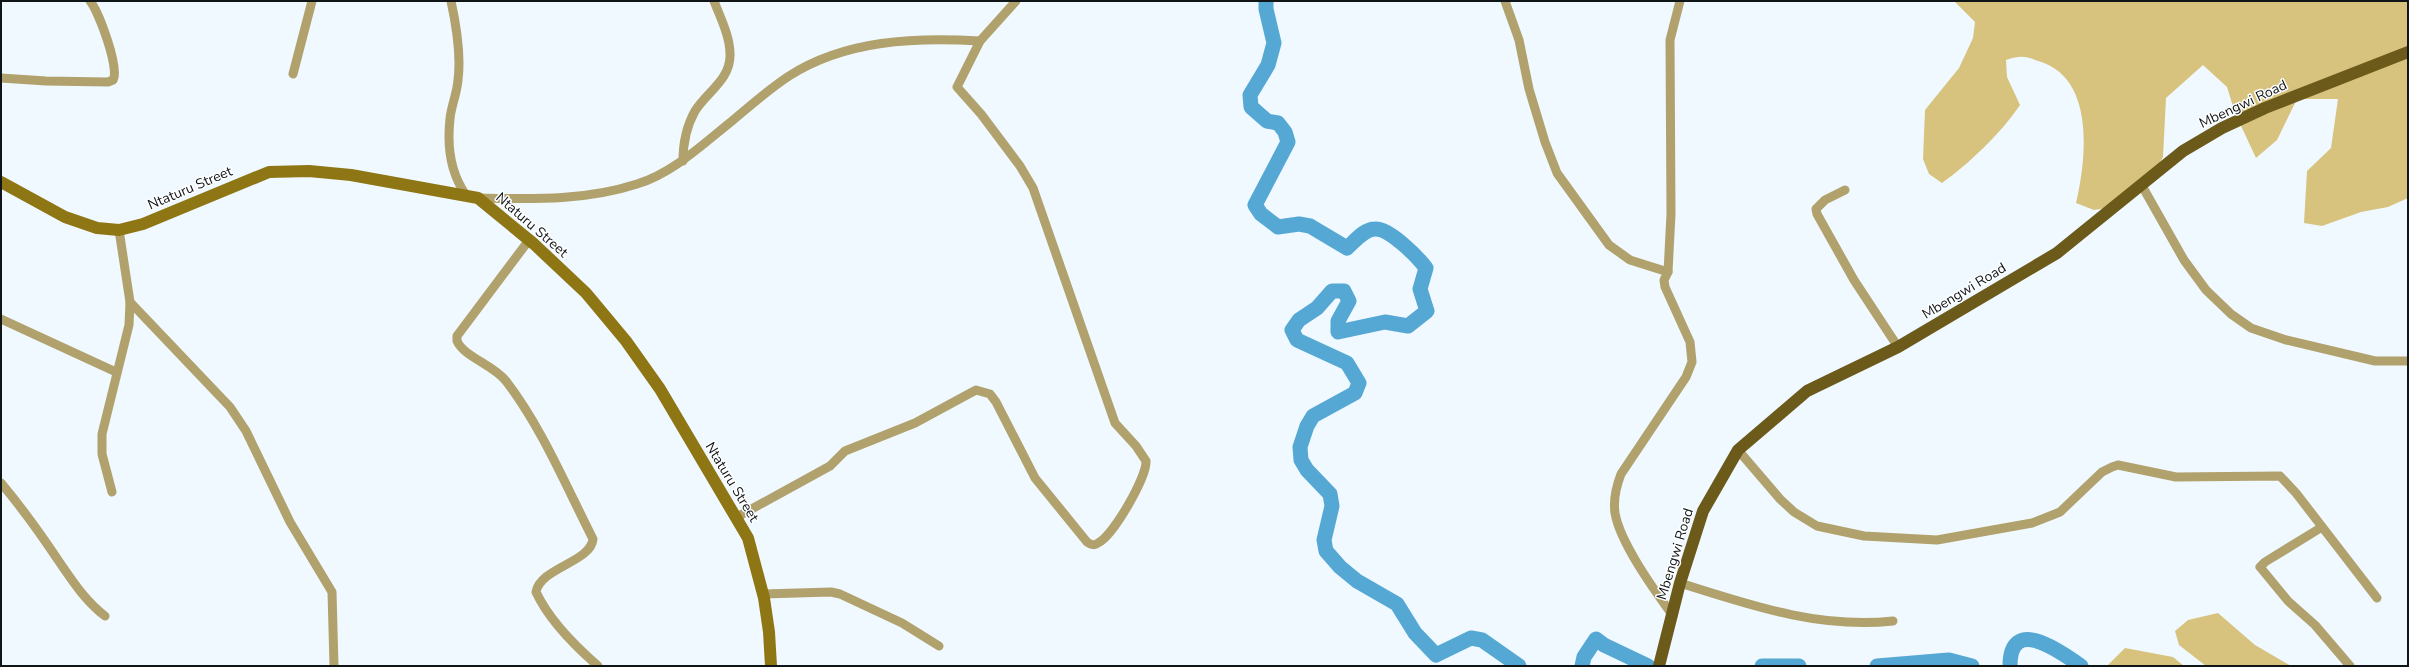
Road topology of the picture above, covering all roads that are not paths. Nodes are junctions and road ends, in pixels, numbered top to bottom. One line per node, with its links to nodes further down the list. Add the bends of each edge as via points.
1 (90, 1): 11 (street, via 99,16 116,70 113,80 46,81)
2 (312, 1): 10 (street)
3 (451, 1): 16 (street, via 455,17 458,79 450,119 450,146 454,174)
4 (714, 1): 12 (street, via 726,32 730,54 728,66 723,78 696,110 686,129)
5 (1016, 1): 8 (street)
6 (1505, 1): 19 (street, via 1519,40 1529,89 1545,142 1557,173 1609,245 1630,260)
7 (1680, 1): 19 (street, via 1670,40 1671,214)
8 (980, 41): 12 (street, via 938,38 908,40 857,48 825,58 790,76); 28 (street, via 957,87 994,131 1033,188 1115,423 1136,446 1146,462 1133,496 1122,516 1100,543 1092,545 1087,542 1036,478 993,398 983,391 976,390 915,423 844,451 830,466)
9 (2408, 52): 14 (main road, Mbengwi Road, via 2265,108 2222,128 2183,151)
10 (293, 74)
11 (1, 78)
12 (683, 161): 16 (street, via 638,184 593,195 562,198)
13 (1, 182): 17 (street, Ntaturu Street, via 65,217 97,228)
14 (2141, 184): 22 (main road, Mbengwi Road, via 2057,253); 23 (street, via 2184,260 2206,290 2231,314 2251,328 2286,340 2375,361)
15 (1845, 190): 22 (street, via 1820,204 1816,209 1817,214 1854,280)
16 (472, 197): 17 (street, Ntaturu Street, via 351,175 309,171 269,172 143,224); 18 (street, Ntaturu Street)
17 (118, 230): 20 (street)
18 (529, 240): 28 (street, Ntaturu Street, via 586,293 626,341 660,390); 38 (street, via 478,312 457,336 457,341 462,348 495,368 507,382 540,435 593,539 589,548 541,582 536,592 550,614 583,653)
19 (1668, 272): 34 (street, via 1664,280 1665,287 1690,342 1692,362 1686,377 1621,474 1615,492 1615,514 1630,551)
20 (130, 302): 24 (street, via 129,325); 37 (street, via 230,407 246,431 290,522 332,592)
21 (1, 320): 24 (street)
22 (1898, 347): 25 (main road, Mbengwi Road, via 1807,391)
23 (2408, 361)
24 (116, 372): 27 (street, via 102,434 102,454)
25 (1738, 450): 29 (street, via 1780,500 1794,512 1817,526 1864,536 1937,540 2032,523 2060,512 2102,472 2118,465 2176,476 2280,476); 30 (main road, Mbengwi Road, via 1703,511)
26 (1, 483): 33 (street, via 81,592)
27 (112, 492)
28 (737, 517): 31 (street, Ntaturu Street, via 748,538)
29 (2322, 527): 32 (street); 41 (street, via 2260,567 2288,601 2315,625)
30 (1680, 583): 34 (main road, Mbengwi Road); 35 (street, via 1792,617 1837,623 1868,624)
31 (763, 594): 36 (street, via 840,594 902,622); 39 (street, Ntaturu Street)
32 (2377, 598)
33 (105, 616)
34 (1673, 616): 40 (main road, Mbengwi Road)
35 (1893, 621)
36 (939, 646)
37 (334, 666)
38 (598, 666)
39 (771, 666)
40 (1659, 666)
41 (2350, 666)

